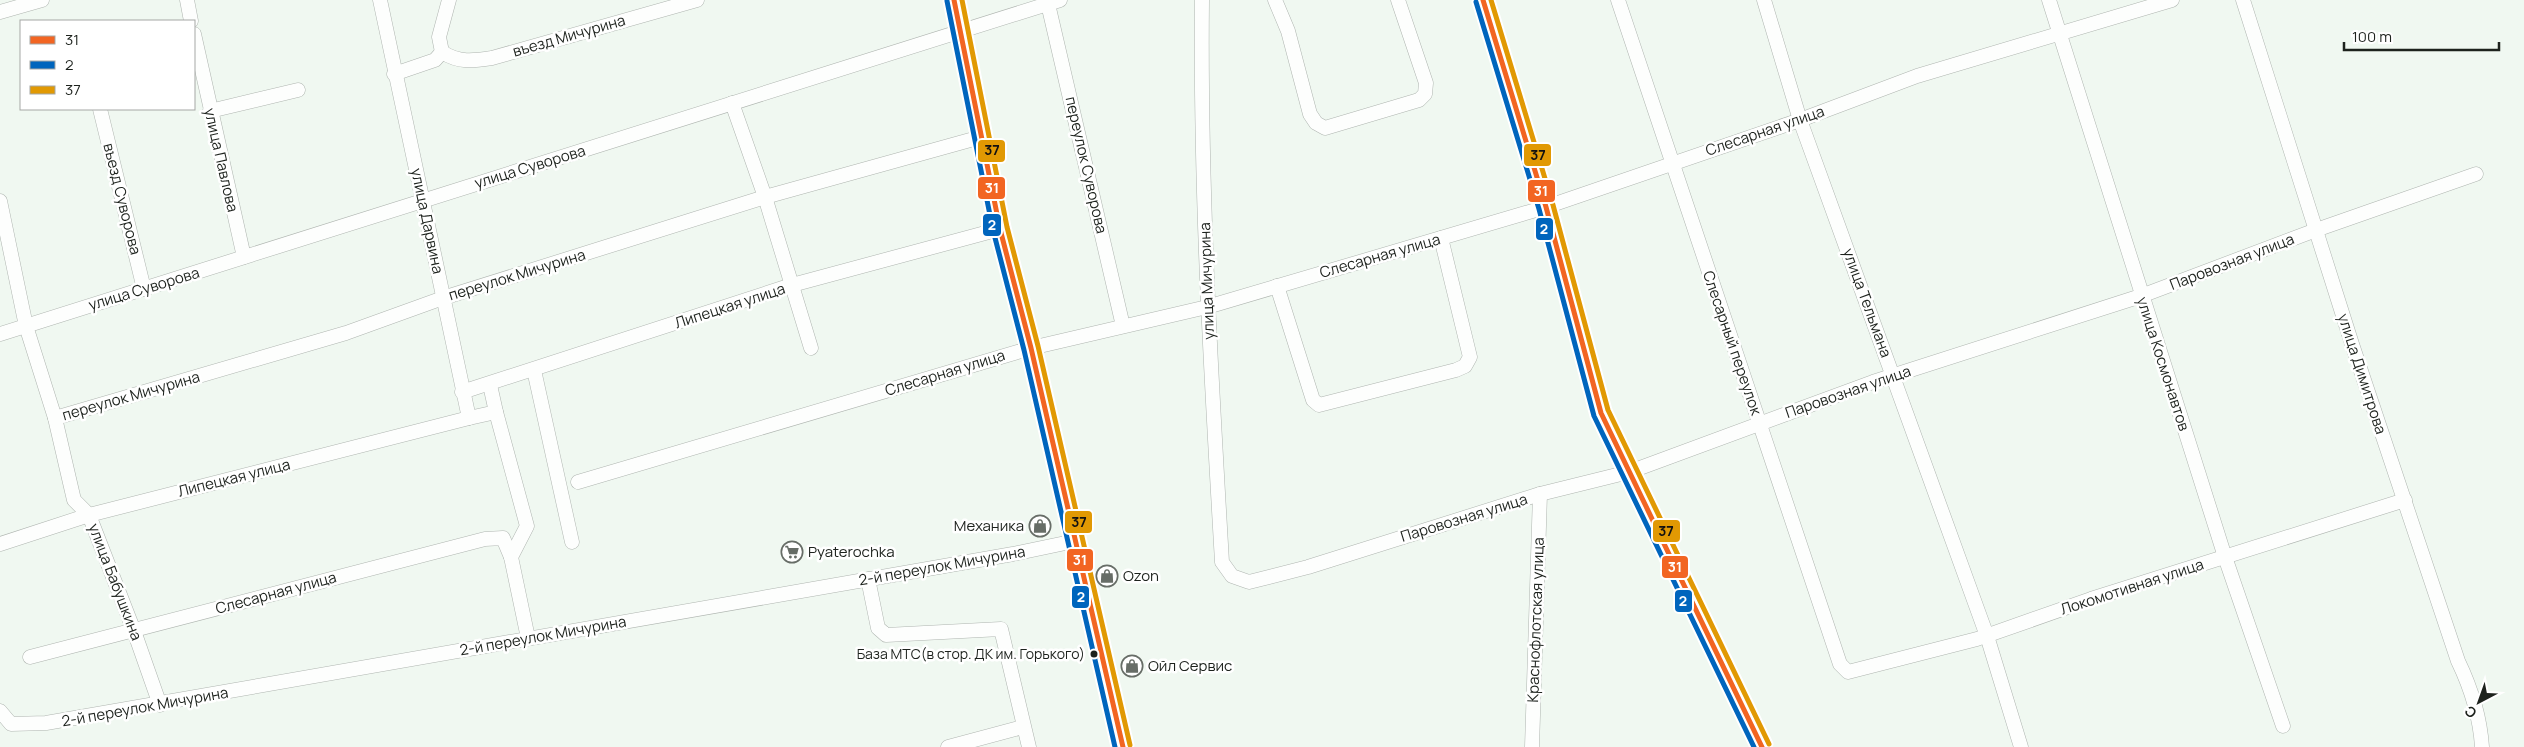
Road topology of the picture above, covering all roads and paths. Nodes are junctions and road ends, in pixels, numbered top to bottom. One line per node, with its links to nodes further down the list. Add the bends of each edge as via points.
1 (42, 0): 17 (street)
2 (187, 0): 18 (street)
3 (380, 0): 23 (street, улица Дарвина)
4 (449, 0): 22 (street, via 439,37)
5 (697, 0): 22 (street, въезд Мичурина, via 492,58 455,60)
6 (954, 0): 19 (main road)
7 (1202, 0): 45 (street, улица Мичурина)
8 (1275, 0): 9 (street, via 1288,31 1310,114 1325,128 1419,100 1426,94 1426,83)
9 (1398, 0)
10 (1483, 0): 35 (main road)
11 (1618, 0): 30 (street, Слесарный переулок)
12 (1764, 0): 28 (street, улица Тельмана)
13 (2049, 0): 20 (street, улица Космонавтов)
14 (2172, 0): 20 (street, Слесарная улица)
15 (2243, 0): 37 (street, улица Димитрова)
16 (1054, 2): 19 (street, улица Суворова); 47 (street, переулок Суворова)
17 (0, 12)
18 (191, 20)
19 (959, 32): 25 (street, улица Суворова); 29 (main road)
20 (2059, 34): 28 (street, Слесарная улица, via 1917,76); 43 (street, улица Космонавтов)
21 (195, 39): 27 (street, улица Павлова)
22 (442, 52): 23 (street, via 435,60)
23 (394, 74): 33 (street, улица Дарвина)
24 (298, 90): 27 (street)
25 (732, 103): 32 (street); 33 (street, улица Суворова)
26 (100, 110): 42 (street, въезд Суворова)
27 (210, 111): 39 (street, улица Павлова)
28 (1800, 120): 30 (street, Слесарная улица); 52 (street, улица Тельмана)
29 (981, 137): 32 (street, переулок Мичурина); 36 (main road)
30 (1671, 162): 35 (street, Слесарная улица); 58 (street, Слесарный переулок)
31 (2476, 174): 37 (street, Паровозная улица)
32 (765, 197): 40 (street); 44 (street, переулок Мичурина)
33 (424, 200): 39 (street, улица Суворова); 44 (street, улица Дарвина)
34 (0, 201): 46 (street, улица Бабушкина)
35 (1546, 207): 38 (street, Слесарная улица); 59 (main road, via 1601,413)
36 (1000, 229): 40 (street, Липецкая улица); 50 (main road)
37 (2316, 230): 43 (street, Паровозная улица); 62 (street, улица Димитрова)
38 (1441, 238): 41 (street, Слесарная улица); 41 (street, via 1470,358 1465,366 1456,370 1319,405 1313,400)
39 (244, 257): 42 (street, улица Суворова)
40 (792, 285): 49 (street); 51 (street, Липецкая улица)
41 (1277, 286): 45 (street, Слесарная улица)
42 (144, 289): 46 (street, улица Суворова)
43 (2141, 296): 52 (street, Паровозная улица); 68 (street, улица Космонавтов)
44 (443, 298): 54 (street, улица Дарвина); 56 (street, переулок Мичурина, via 346,333)
45 (1207, 307): 47 (street, Слесарная улица); 69 (street, улица Мичурина)
46 (26, 326): 48 (street, улица Суворова); 56 (street, улица Бабушкина)
47 (1123, 326): 50 (street, Слесарная улица)
48 (0, 334)
49 (811, 348)
50 (1031, 348): 60 (street, Слесарная улица); 65 (main road)
51 (534, 370): 53 (street, Липецкая улица); 64 (street)
52 (1892, 375): 58 (street, Паровозная улица); 72 (street, улица Тельмана)
53 (490, 384): 54 (street, Липецкая улица); 55 (street)
54 (462, 392): 57 (street, улица Дарвина)
55 (496, 412): 57 (street); 67 (street, via 527,526)
56 (55, 418): 63 (street, улица Бабушкина, via 74,500)
57 (469, 418): 63 (street, Липецкая улица)
58 (1760, 423): 59 (street, Паровозная улица); 75 (street, Слесарный переулок, via 1840,664 1848,672)
59 (1629, 472): 61 (street, Паровозная улица); 84 (main road)
60 (578, 482)
61 (1540, 494): 69 (street, Паровозная улица, via 1308,567 1249,582 1232,576); 83 (street, Краснофлотская улица)
62 (2405, 500): 68 (street, Локомотивная улица); 86 (street, улица Димитрова, via 2458,661 2471,688)
63 (90, 515): 66 (street, Липецкая улица); 71 (street, улица Бабушкина)
64 (572, 542)
65 (1075, 542): 70 (street, 2-й переулок Мичурина); 82 (main road)
66 (0, 544)
67 (511, 557): 71 (street, Слесарная улица, via 503,538 485,538); 73 (street)
68 (2225, 557): 72 (street, Локомотивная улица); 78 (street, улица Космонавтов)
69 (1222, 562)
70 (868, 579): 73 (street, 2-й переулок Мичурина); 79 (street, via 878,628 886,635 1001,629)
71 (134, 631): 74 (street, Слесарная улица); 76 (street, улица Бабушкина)
72 (1987, 636): 75 (street, Локомотивная улица); 85 (street, улица Тельмана)
73 (528, 638): 76 (street, 2-й переулок Мичурина)
74 (30, 657)
75 (1859, 670)
76 (160, 705): 77 (street, 2-й переулок Мичурина, via 46,723 11,724)
77 (0, 711)
78 (2283, 726)
79 (1023, 727): 80 (street); 81 (street)
80 (948, 747)
81 (1028, 747)
82 (1123, 747)
83 (1532, 747)
84 (1762, 747)
85 (2022, 747)
86 (2482, 747)

